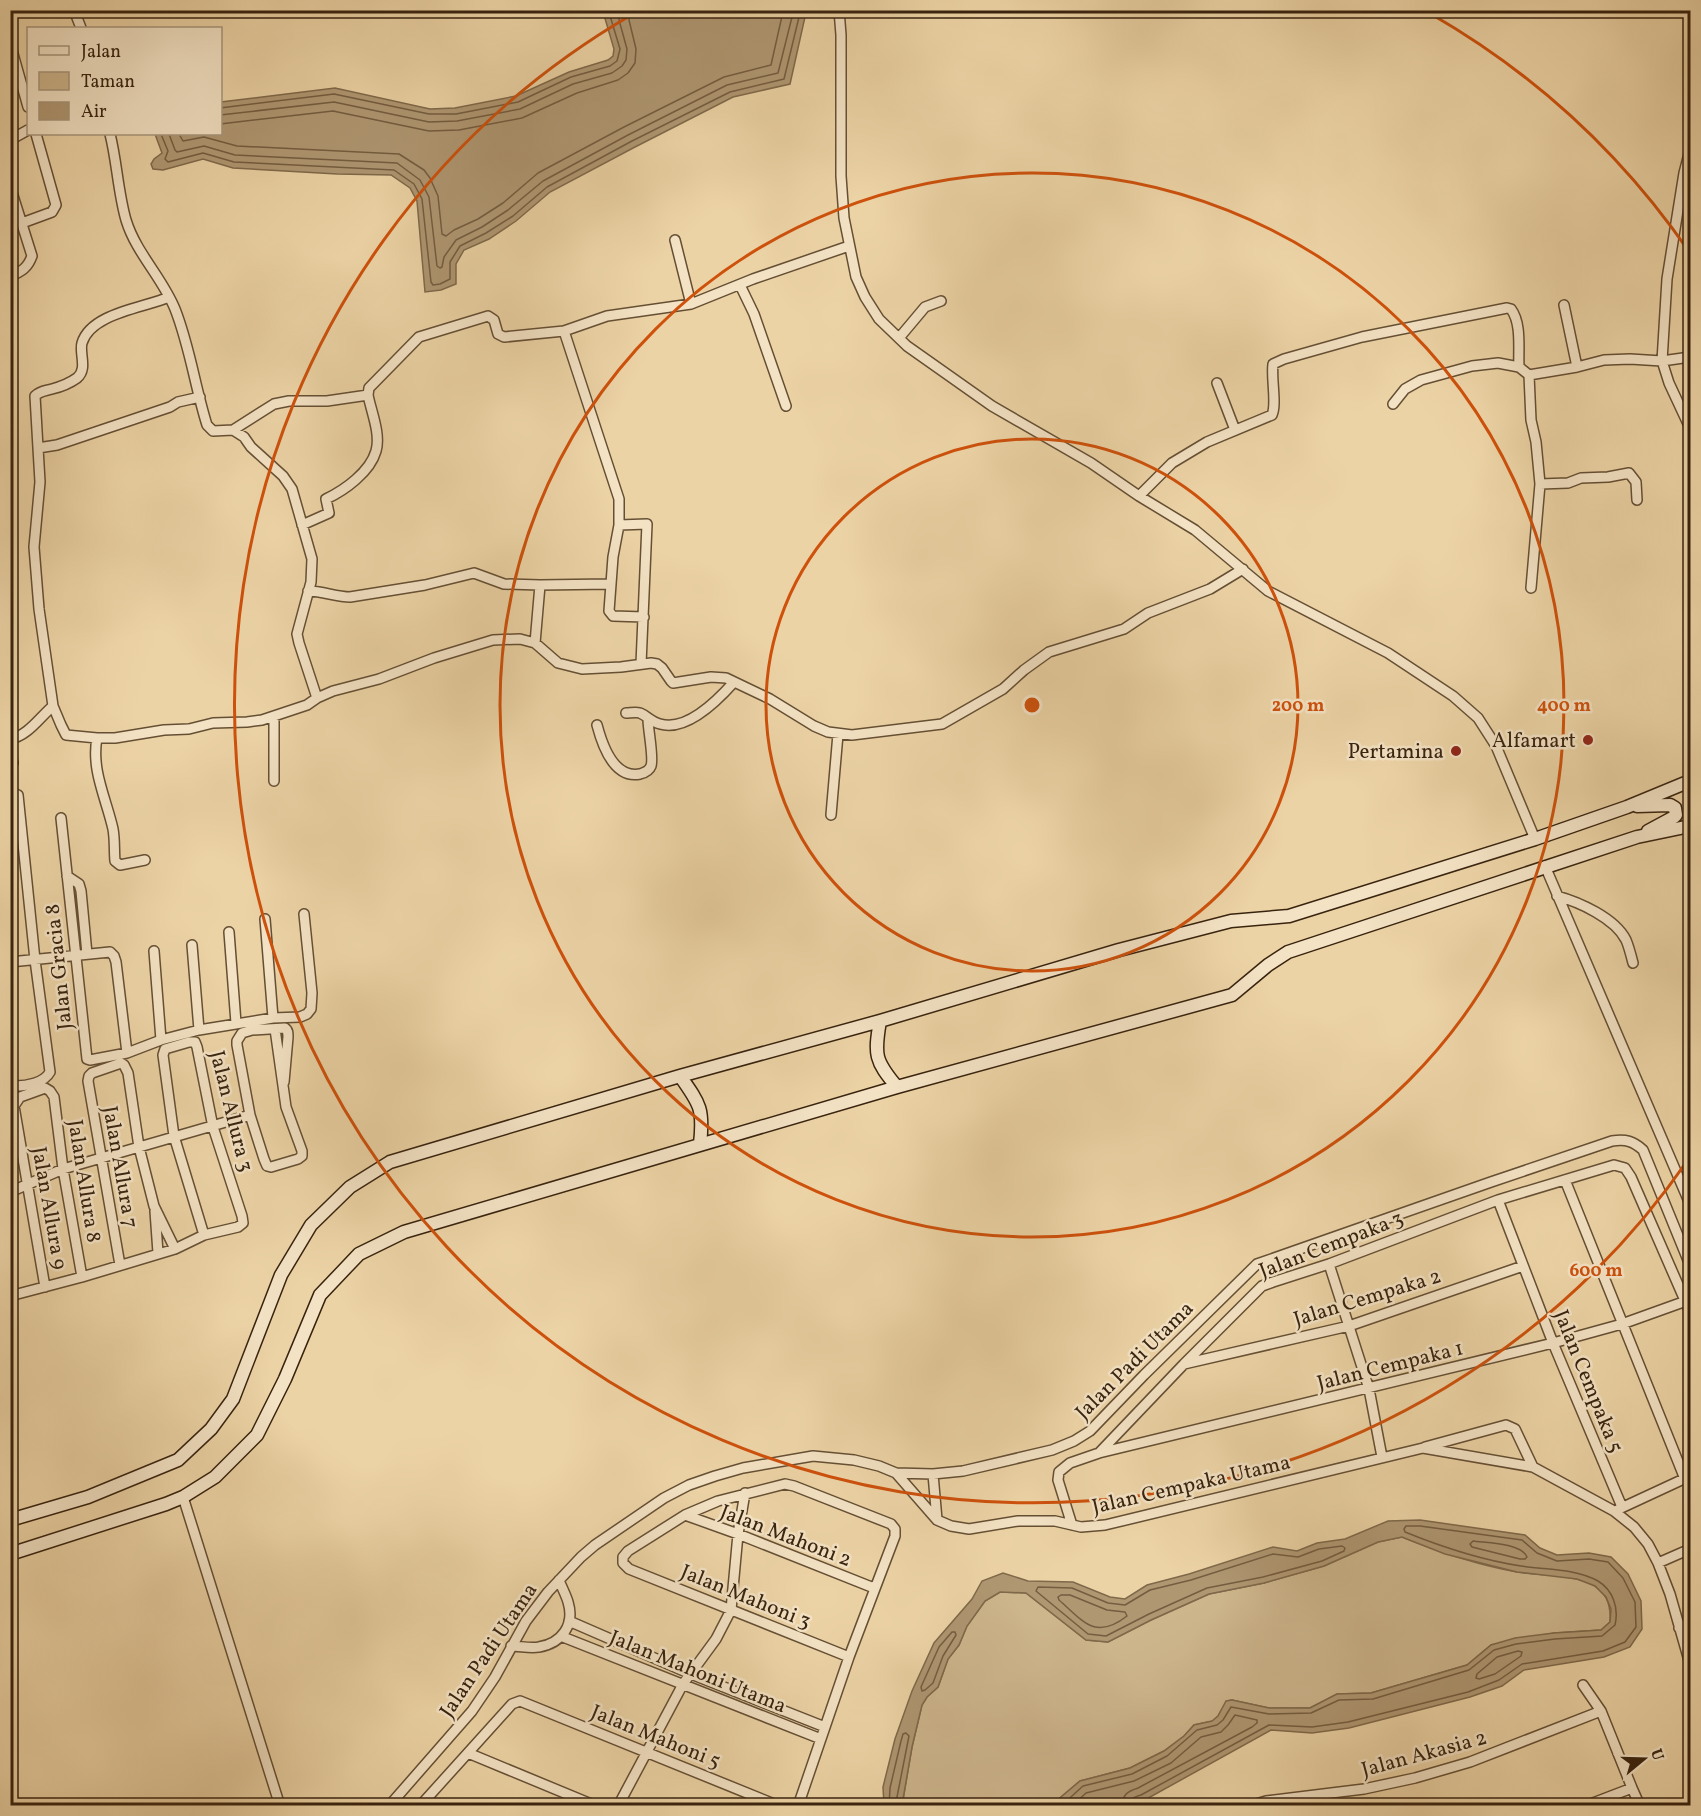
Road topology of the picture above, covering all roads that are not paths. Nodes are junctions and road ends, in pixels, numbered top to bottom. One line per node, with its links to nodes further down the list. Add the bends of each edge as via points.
1 (74, 10): 3 (street)
2 (839, 10): 14 (street, via 841,176)
3 (81, 27)
4 (10, 43): 5 (street)
5 (27, 102)
6 (27, 131): 9 (street)
7 (36, 135): 12 (street, via 56,205 52,213)
8 (110, 135): 17 (street, via 129,228)
9 (10, 140)
10 (1690, 150): 24 (street, via 1667,279)
11 (10, 186): 12 (street)
12 (22, 223): 15 (street, via 32,256 28,266)
13 (675, 240): 19 (street)
14 (849, 246): 16 (street); 22 (street, via 865,297 879,319)
15 (10, 276)
16 (740, 285): 19 (street); 32 (street)
17 (169, 297): 30 (street); 36 (street, via 103,319 89,330 82,343 82,369 78,377 35,396)
18 (941, 301): 22 (street, via 925,307)
19 (691, 303): 21 (street, via 607,316)
20 (1564, 305): 26 (street)
21 (564, 331): 29 (street, via 504,337 488,316 424,335 371,386); 41 (street, via 619,499)
22 (899, 338): 38 (street, via 992,406 1091,463)
23 (1690, 357): 24 (street)
24 (1662, 361): 26 (street, via 1604,360); 33 (street)
25 (1519, 367): 27 (street); 31 (street, via 1498,363 1472,366 1421,380 1405,389); 35 (street, via 1516,318 1512,309 1507,308 1362,338 1273,364 1272,415)
26 (1576, 367): 27 (street)
27 (1529, 375): 37 (street)
28 (1217, 383): 35 (street)
29 (368, 395): 34 (street, via 274,404); 40 (street, via 376,451 348,486 326,499 329,513)
30 (200, 397): 34 (street, via 211,429); 36 (street)
31 (1393, 404)
32 (786, 406)
33 (1690, 428)
34 (233, 430): 40 (street, via 283,476 292,489)
35 (1235, 430): 38 (street, via 1172,463)
36 (38, 448): 52 (street, via 40,482 34,547)
37 (1540, 484): 39 (street, via 1629,473 1636,482); 45 (street)
38 (1139, 496): 42 (street, via 1195,530)
39 (1637, 500)
40 (302, 525): 46 (street, via 312,559)
41 (619, 525): 43 (street); 47 (street, via 647,524)
42 (1243, 569): 57 (street, via 1210,589 1148,613 1124,629 1049,652 1003,689 942,724); 70 (street, via 1268,591 1406,664 1472,711 1496,746)
43 (610, 584): 44 (street); 47 (street, via 611,615)
44 (540, 585): 46 (street, via 504,584 474,573 350,597); 48 (street)
45 (1531, 588)
46 (308, 591): 51 (street, via 297,634)
47 (644, 617): 49 (street)
48 (535, 643): 49 (street, via 570,668); 51 (street, via 520,639 483,642)
49 (641, 664): 50 (street, via 657,664 674,683 718,677)
50 (734, 682): 55 (street, via 718,700 685,722 661,725); 57 (street, via 814,726)
51 (317, 698): 54 (street)
52 (53, 706): 58 (street, via 66,735); 59 (street, via 21,735)
53 (626, 712): 55 (street)
54 (274, 716): 58 (street); 62 (street)
55 (648, 719): 56 (street, via 651,766 648,771 635,774 615,764 601,741)
56 (597, 725)
57 (838, 734): 66 (street)
58 (97, 738): 71 (street, via 96,765 113,829 115,861 120,865)
59 (10, 739)
60 (10, 751): 61 (street)
61 (10, 767)
62 (274, 781)
63 (1690, 781): 65 (street)
64 (14, 793): 82 (street)
65 (1627, 807): 69 (street, via 1670,805 1676,811 1674,817); 70 (street)
66 (831, 815)
67 (61, 818): 73 (street, Jalan Gracia 8)
68 (1690, 826): 69 (street)
69 (1636, 837): 72 (street)
70 (1535, 838): 86 (street, via 1289,916 1231,921)
71 (145, 860)
72 (1545, 866): 74 (street); 93 (street, via 1288,952 1232,995)
73 (67, 876): 80 (street, Jalan Gracia 8, via 79,884 81,891); 81 (street, Jalan Gracia 8)
74 (1557, 896): 84 (street, via 1584,905 1617,929 1626,940); 106 (street)
75 (304, 914): 85 (street, via 311,1009 300,1017)
76 (266, 920): 85 (street)
77 (229, 932): 87 (street)
78 (192, 945): 88 (street)
79 (154, 951): 89 (street)
80 (87, 954): 81 (street); 90 (street, via 107,952 114,956)
81 (75, 956): 82 (street); 90 (street, Jalan Gracia 8, via 87,1059)
82 (35, 960): 83 (street); 92 (street, via 48,1076 20,1086)
83 (10, 962)
84 (1633, 963)
85 (273, 1018): 87 (street)
86 (880, 1021): 91 (street); 93 (street, via 877,1056)
87 (236, 1023): 88 (street)
88 (199, 1030): 89 (street)
89 (163, 1044): 90 (street); 96 (street, Jalan Allura 3, via 195,1042); 97 (street)
90 (127, 1053)
91 (680, 1076): 98 (street, via 697,1100 702,1121); 136 (street, via 390,1162 350,1187 311,1225 281,1275 233,1399 212,1429 178,1460 88,1497)
92 (10, 1082)
93 (897, 1087): 98 (street)
94 (16, 1101): 101 (street, Jalan Allura 8, via 45,1088 50,1091); 103 (street, Jalan Allura 9)
95 (250, 1115): 95 (street, via 267,1166 302,1156 286,1107 285,1028 252,1030 242,1033 237,1041); 96 (street)
96 (213, 1126): 97 (street); 108 (street, Jalan Allura 3, via 243,1223)
97 (174, 1136): 99 (street); 108 (street)
98 (700, 1144): 133 (street, via 404,1232 359,1254 320,1295 257,1435 215,1477)
99 (139, 1148): 100 (street); 100 (street, Jalan Allura 7, via 128,1072 121,1063 89,1076); 107 (street)
100 (100, 1158): 101 (street); 113 (street, Jalan Allura 7)
101 (63, 1168): 103 (street); 115 (street, Jalan Allura 8)
102 (1565, 1180): 105 (street, Jalan Cempaka 3); 118 (street, Jalan Cempaka 3, via 1614,1166 1625,1168); 120 (street)
103 (27, 1185): 104 (street); 116 (street, Jalan Allura 9)
104 (10, 1192)
105 (1498, 1200): 111 (street, Jalan Cempaka 3); 114 (street, Jalan Cempaka 5)
106 (1690, 1204)
107 (154, 1206): 109 (street); 110 (street)
108 (204, 1235): 109 (street)
109 (175, 1249): 110 (street)
110 (158, 1253): 113 (street)
111 (1329, 1264): 121 (street); 123 (street, Jalan Cempaka 3, via 1262,1286)
112 (1690, 1264): 130 (street, Jalan Padi Utama, via 1643,1150 1625,1139 1612,1141 1257,1264 1090,1431 1052,1450)
113 (120, 1265): 115 (street)
114 (1523, 1266): 121 (street, Jalan Cempaka 2); 122 (street, Jalan Cempaka 5)
115 (82, 1277): 116 (street)
116 (45, 1287): 117 (street)
117 (10, 1296)
118 (1686, 1301): 119 (street); 120 (street, Jalan Cempaka 1)
119 (1690, 1312)
120 (1622, 1324): 122 (street, Jalan Cempaka 1); 131 (street)
121 (1349, 1326): 123 (street, Jalan Cempaka 2); 124 (street)
122 (1553, 1343): 124 (street, Jalan Cempaka 1); 134 (street, Jalan Cempaka 5)
123 (1184, 1364): 126 (street, Jalan Cempaka 3)
124 (1368, 1389): 126 (street, Jalan Cempaka 1); 127 (street)
125 (1423, 1448): 127 (street, Jalan Cempaka Utama); 128 (street); 128 (street, via 1506,1425 1515,1429)
126 (1099, 1453): 138 (street, Jalan Cempaka 3, via 1070,1463 1059,1472)
127 (1382, 1456): 138 (street, Jalan Cempaka Utama, via 1105,1525)
128 (1533, 1467): 134 (street)
129 (896, 1473): 130 (street, Jalan Padi Utama); 137 (street); 143 (street, Jalan Padi Utama, via 854,1460 813,1456 715,1476 664,1498 640,1514 581,1557)
130 (933, 1474): 137 (street)
131 (1688, 1478): 134 (street)
132 (745, 1493): 135 (street); 139 (street); 144 (street, via 784,1484 794,1486 891,1524 895,1536)
133 (183, 1497): 141 (street); 162 (street)
134 (1618, 1509): 142 (street, via 1648,1544)
135 (685, 1515): 139 (street, Jalan Mahoni 2); 145 (street, Jalan Mahoni 3, via 628,1551 623,1563 629,1569)
136 (10, 1520)
137 (937, 1520): 138 (street, Jalan Cempaka Utama, via 969,1529 1018,1521)
138 (1072, 1525)
139 (738, 1534): 144 (street, Jalan Mahoni 2); 145 (street)
140 (1690, 1549): 142 (street)
141 (10, 1554)
142 (1658, 1563): 148 (street)
143 (559, 1580): 146 (street, via 569,1605); 150 (street, Jalan Padi Utama, via 536,1606)
144 (874, 1588): 151 (street)
145 (731, 1610): 151 (street, Jalan Mahoni 3); 153 (street)
146 (569, 1622): 149 (street); 153 (street, Jalan Mahoni Utama)
147 (1690, 1623): 148 (street)
148 (1679, 1628): 152 (street)
149 (563, 1637): 150 (street, via 538,1647); 154 (street, Jalan Mahoni Utama)
150 (511, 1646): 163 (street, Jalan Padi Utama, via 472,1711)
151 (849, 1657): 157 (street)
152 (1690, 1664)
153 (691, 1674): 154 (street); 157 (street, Jalan Mahoni Utama)
154 (683, 1684): 158 (street, Jalan Mahoni Utama); 159 (street)
155 (1583, 1684): 156 (street)
156 (1601, 1711): 161 (street); 169 (street, Jalan Akasia 2, via 1470,1762 1415,1778)
157 (825, 1726): 158 (street)
158 (821, 1739): 168 (street)
159 (646, 1751): 160 (street, Jalan Mahoni 5, via 520,1701 512,1704); 166 (street); 167 (street, Jalan Mahoni 5)
160 (468, 1753): 164 (street); 165 (street)
161 (1632, 1788): 170 (street); 171 (street)
162 (280, 1806)
163 (389, 1806)
164 (420, 1806)
165 (596, 1806)
166 (618, 1806)
167 (779, 1806)
168 (798, 1806)
169 (1250, 1806)
170 (1585, 1806)
171 (1640, 1806)

